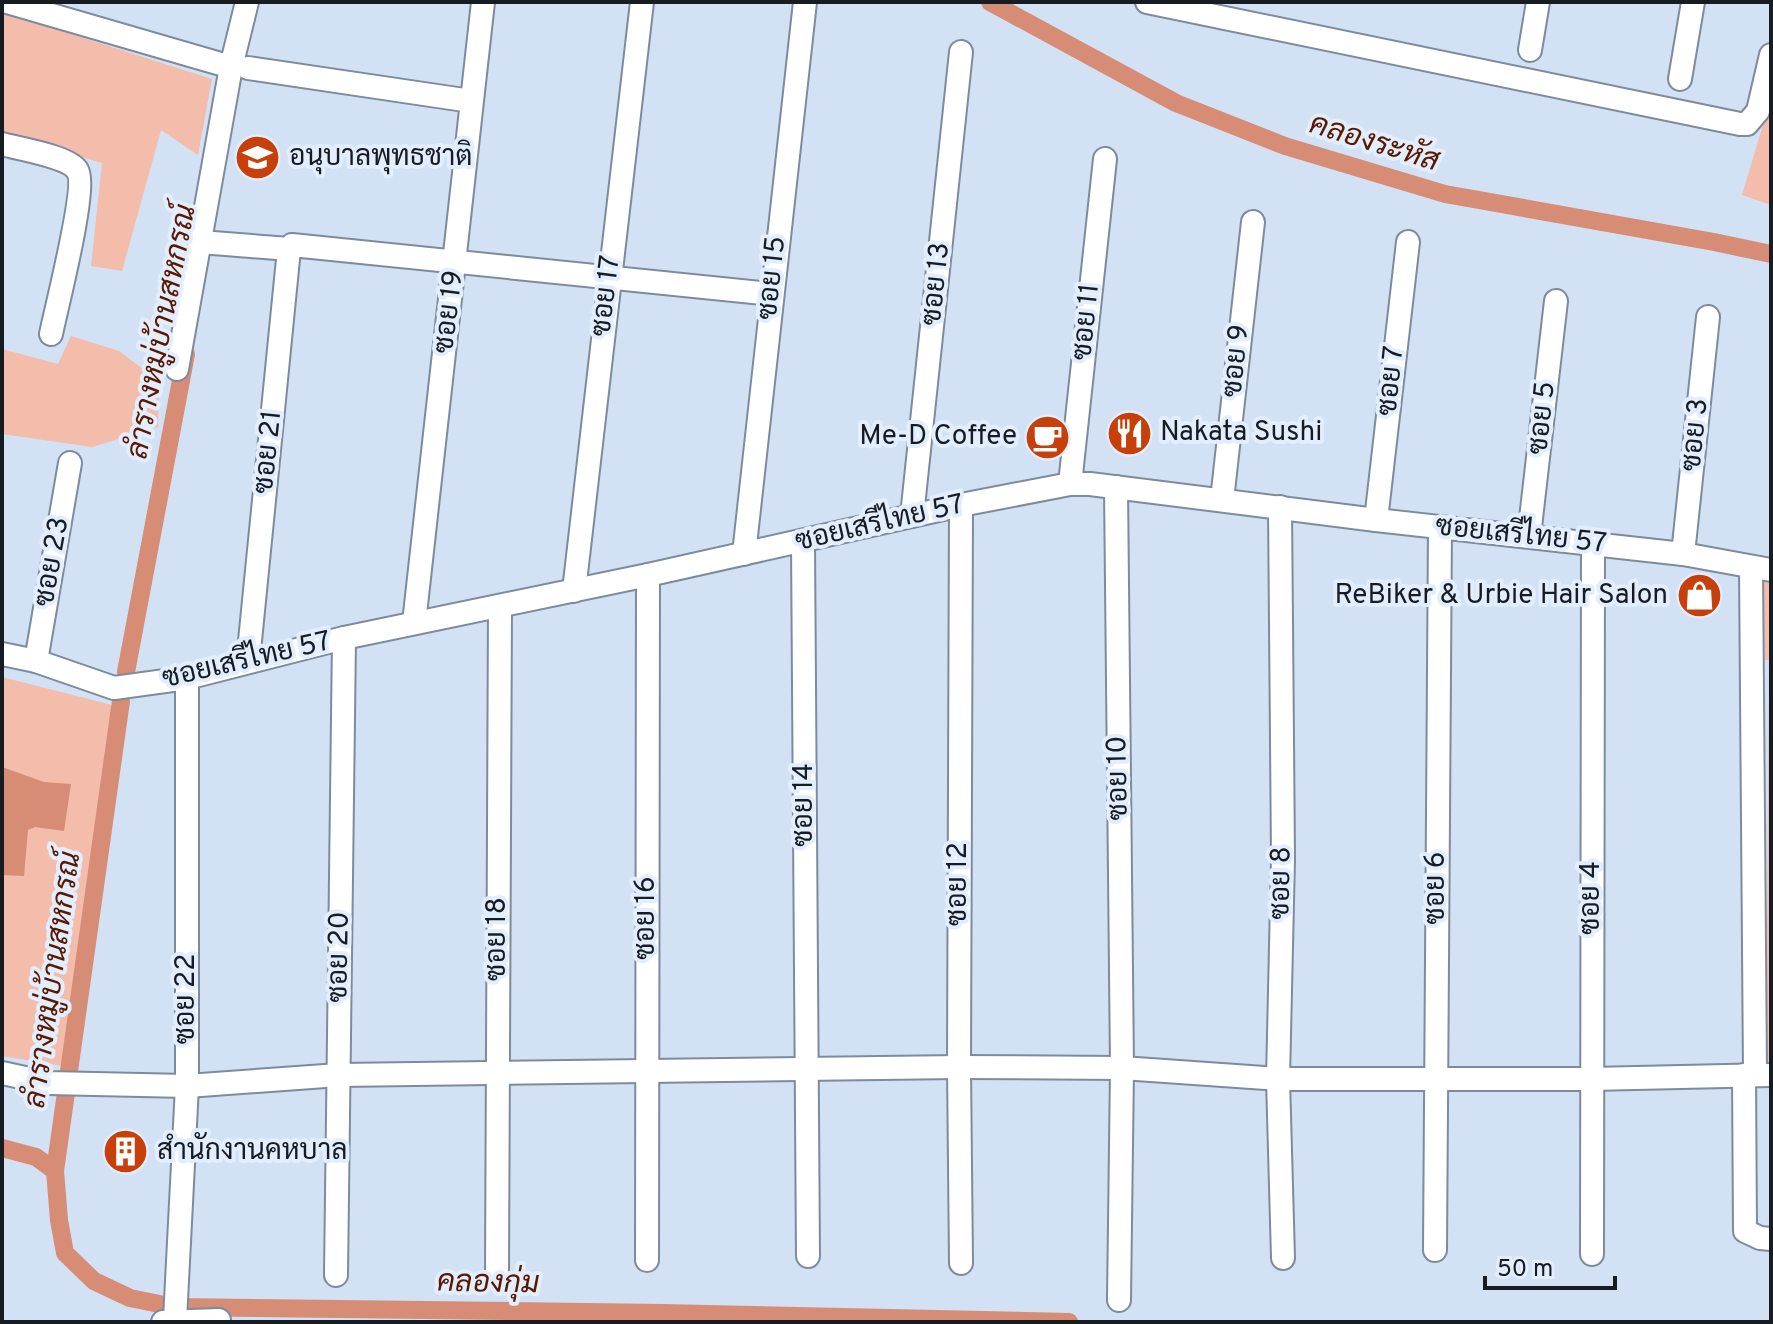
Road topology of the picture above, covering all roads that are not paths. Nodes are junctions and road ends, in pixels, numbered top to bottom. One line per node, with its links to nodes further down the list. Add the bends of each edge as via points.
1 (7, 2): 9 (street)
2 (247, 2): 13 (street)
3 (483, 2): 15 (street, ซอย 19)
4 (642, 2): 23 (street, ซอย 17)
5 (805, 2): 24 (street, ซอย 15)
6 (1147, 2): 12 (street, via 1740,124 1747,124 1758,111)
7 (1538, 2): 10 (street)
8 (1693, 2): 14 (street)
9 (60, 10): 13 (street)
10 (1530, 50)
11 (961, 52): 35 (street, ซอย 13)
12 (1771, 55)
13 (240, 68): 15 (street); 19 (street)
14 (1680, 79)
15 (471, 101): 22 (street, ซอย 19)
16 (2, 144): 27 (street, via 66,162 78,171 74,232)
17 (1105, 159): 30 (street, ซอย 11)
18 (1253, 222): 32 (street, ซอย 9)
19 (208, 241): 21 (street); 28 (street)
20 (1408, 242): 36 (street, ซอย 7)
21 (291, 246): 22 (street); 51 (street, ซอย 21)
22 (456, 262): 23 (street); 47 (street, ซอย 19)
23 (609, 279): 24 (street); 45 (street, ซอย 17)
24 (771, 294): 41 (street, ซอย 15)
25 (1556, 301): 38 (street, ซอย 5)
26 (1708, 317): 42 (street, ซอย 3)
27 (51, 334)
28 (177, 369)
29 (70, 463): 50 (street, ซอย 23)
30 (1070, 484): 31 (street, ซอยเสรีไทย 57); 33 (street, ซอยเสรีไทย 57)
31 (1116, 487): 32 (street, ซอยเสรีไทย 57); 55 (street, ซอย 10)
32 (1222, 500): 34 (street, ซอยเสรีไทย 57)
33 (961, 505): 35 (street, ซอยเสรีไทย 57); 53 (street, ซอย 12)
34 (1280, 507): 36 (street, ซอยเสรีไทย 57); 62 (street, ซอย 8, via 1283,858)
35 (912, 516): 39 (street, ซอยเสรีไทย 57)
36 (1376, 520): 37 (street, ซอยเสรีไทย 57)
37 (1440, 527): 38 (street, ซอยเสรีไทย 57); 61 (street, ซอย 6)
38 (1529, 536): 40 (street, ซอยเสรีไทย 57)
39 (803, 542): 41 (street, ซอยเสรีไทย 57); 54 (street, ซอย 14)
40 (1593, 543): 42 (street, ซอยเสรีไทย 57); 63 (street, ซอย 4)
41 (744, 554): 44 (street, ซอยเสรีไทย 57)
42 (1683, 554): 43 (street, ซอยเสรีไทย 57)
43 (1761, 569): 60 (street)
44 (648, 575): 45 (street, ซอยเสรีไทย 57); 58 (street, ซอย 16)
45 (574, 591): 46 (street, ซอยเสรีไทย 57)
46 (500, 606): 47 (street, ซอยเสรีไทย 57); 56 (street, ซอย 18)
47 (414, 623): 48 (street, ซอยเสรีไทย 57)
48 (344, 638): 51 (street, ซอยเสรีไทย 57); 59 (street, ซอย 20)
49 (2, 654): 50 (street, ซอยเสรีไทย 57)
50 (36, 661): 52 (street, ซอยเสรีไทย 57, via 114,688)
51 (248, 661): 52 (street, ซอยเสรีไทย 57)
52 (187, 678): 64 (street, ซอย 22)
53 (959, 1067): 54 (street); 55 (street); 71 (street, ซอย 12)
54 (806, 1068): 58 (street); 68 (street, ซอย 14)
55 (1122, 1068): 62 (street); 74 (street, ซอย 10)
56 (497, 1072): 58 (street); 59 (street); 72 (street, ซอย 18)
57 (2, 1073): 64 (street, via 48,1083)
58 (647, 1073): 70 (street, ซอย 16)
59 (339, 1075): 64 (street); 73 (street, ซอย 20)
60 (1756, 1075): 63 (street); 65 (street, via 1745,1231)
61 (1436, 1078): 62 (street); 63 (street); 66 (street, ซอย 6)
62 (1278, 1079): 69 (street, ซอย 8)
63 (1591, 1079): 67 (street, ซอย 4)
64 (187, 1086): 75 (street, ซอย 22)
65 (1771, 1239)
66 (1435, 1250)
67 (1592, 1254)
68 (808, 1256)
69 (1283, 1258)
70 (647, 1260)
71 (961, 1263)
72 (497, 1272)
73 (336, 1275)
74 (1119, 1300)
75 (172, 1315): 76 (street)
76 (219, 1320)

